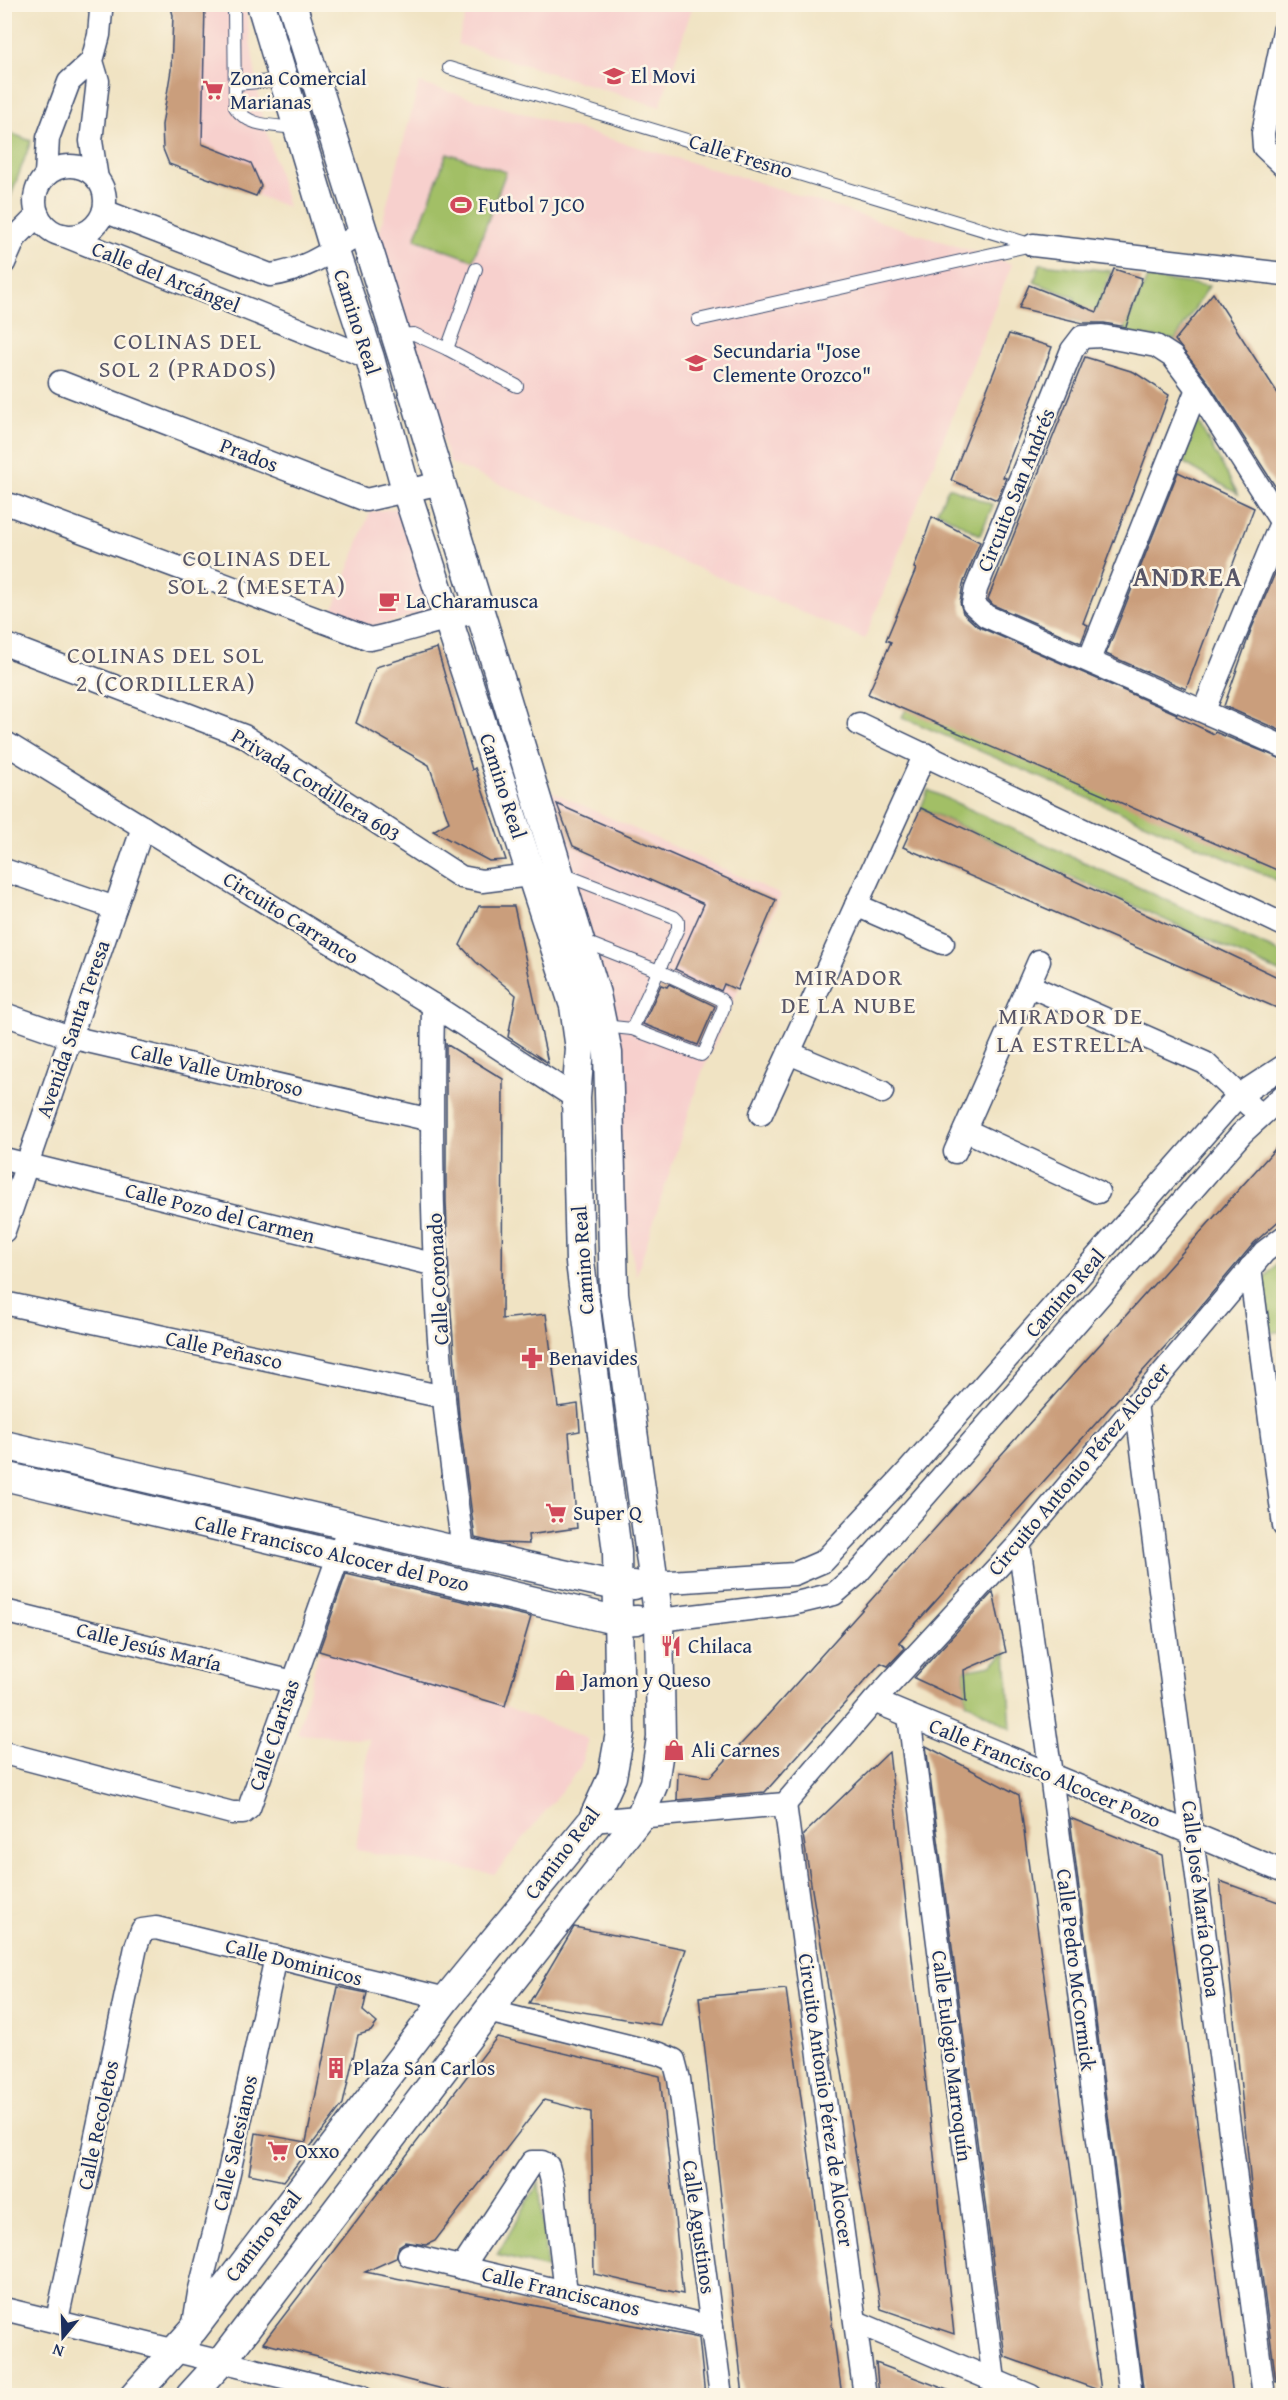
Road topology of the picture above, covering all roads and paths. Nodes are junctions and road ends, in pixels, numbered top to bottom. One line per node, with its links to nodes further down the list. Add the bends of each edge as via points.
1 (98, 4): 5 (street, via 99,35)
2 (251, 10): 3 (street); 7 (street, Camino Real); 8 (lane)
3 (293, 10): 15 (street, Camino Real)
4 (1284, 31): 10 (street, via 1263,133 1264,147)
5 (92, 61): 11 (street, via 69,82 48,138); 12 (street, via 98,81 91,141)
6 (449, 68): 17 (lane, Calle Fresno)
7 (283, 80): 8 (lane); 9 (street, Camino Real)
8 (235, 84): 9 (lane, via 235,107 242,117 255,123)
9 (297, 128): 18 (street, Camino Real)
10 (1284, 166)
11 (46, 175): 12 (street, via 72,166); 14 (street, via 36,194)
12 (97, 178): 13 (street, via 104,194)
13 (104, 211): 16 (street, via 92,228); 18 (street, Calle del Arcángel, via 270,275 283,274)
14 (38, 215): 16 (street, via 52,231); 19 (street, via 15,238)
15 (363, 232): 18 (street, Calle del Arcángel); 23 (street, Camino Real)
16 (63, 235): 25 (street, Calle del Arcángel)
17 (1033, 245): 21 (street, Calle Fresno); 22 (lane, Calle Fresno)
18 (334, 249): 25 (street, Camino Real)
19 (4, 263)
20 (476, 269): 24 (lane)
21 (1284, 274)
22 (698, 320)
23 (395, 335): 24 (lane, via 414,334); 29 (street, Camino Real)
24 (447, 349): 27 (lane)
25 (370, 358): 30 (street, Camino Real)
26 (60, 382): 30 (street, Prados, via 366,500)
27 (517, 386)
28 (1197, 389): 32 (street, Circuito San Andrés); 36 (street); 36 (street, Circuito San Andrés, via 1173,357 1156,346 1082,336 1072,350 976,589 973,604 986,616)
29 (441, 483): 30 (street, Prados); 33 (street, Camino Real)
30 (406, 490): 34 (street, Camino Real)
31 (11, 505): 34 (street, via 369,639)
32 (1282, 524): 37 (street)
33 (481, 612): 34 (street); 45 (street, Camino Real)
34 (449, 617): 44 (street, Camino Real)
35 (4, 644): 44 (street, Privada Cordillera 603, via 244,736 461,877 482,881)
36 (1089, 660): 37 (street, Circuito San Andrés)
37 (1204, 710): 40 (street, Circuito San Andrés)
38 (859, 724): 41 (street)
39 (4, 741): 42 (street, Circuito Carranco)
40 (1284, 747)
41 (925, 754): 46 (street); 48 (street)
42 (143, 827): 47 (street, Avenida Santa Teresa); 54 (street, Circuito Carranco)
43 (4, 870): 47 (street)
44 (531, 873): 45 (street, Privada Cordillera 603); 64 (street, Camino Real, via 574,1006 580,1049)
45 (560, 873): 49 (street, Camino Real); 52 (lane, via 674,917 678,928)
46 (856, 905): 50 (street); 59 (street)
47 (115, 908): 58 (street, Avenida Santa Teresa)
48 (1284, 925)
49 (580, 940): 52 (lane); 56 (street, Camino Real)
50 (943, 943)
51 (1039, 961): 53 (street)
52 (659, 970): 57 (lane); 57 (lane, via 724,1003 705,1051 695,1054)
53 (1030, 986): 63 (street, via 1205,1064); 68 (street)
54 (432, 1005): 64 (street, Circuito Carranco); 67 (street, Calle Coronado)
55 (4, 1014): 58 (street, Calle Valle Umbroso)
56 (603, 1026): 57 (lane); 86 (street, Camino Real, via 608,1053 614,1293)
57 (632, 1029)
58 (70, 1037): 67 (street, Calle Valle Umbroso); 70 (street, Avenida Santa Teresa)
59 (789, 1053): 61 (street); 65 (street)
60 (1284, 1066): 63 (street, Camino Real)
61 (882, 1092)
62 (1284, 1095): 66 (street, Camino Real)
63 (1238, 1096): 66 (street); 86 (street, Camino Real, via 909,1470 824,1560 794,1574)
64 (576, 1098): 87 (street, Camino Real, via 580,1262 617,1552)
65 (761, 1114)
66 (1260, 1115): 89 (street, Camino Real, via 856,1575 834,1594 792,1604)
67 (432, 1119): 74 (street, Calle Coronado)
68 (965, 1131): 69 (street); 71 (street)
69 (956, 1152)
70 (15, 1162): 72 (street, Avenida Santa Teresa); 74 (street, Calle Pozo del Carmen)
71 (1098, 1192)
72 (4, 1231)
73 (1284, 1237): 75 (street, Circuito Antonio Pérez Alcocer)
74 (436, 1265): 77 (street, Calle Coronado)
75 (1250, 1268): 78 (street, Circuito Antonio Pérez Alcocer); 82 (street)
76 (4, 1303): 77 (street, Calle Peñasco)
77 (444, 1397): 84 (street, Calle Coronado)
78 (1136, 1403): 83 (street, Circuito Antonio Pérez Alcocer); 99 (street, Calle José María Ochoa)
79 (4, 1445): 81 (street, Calle Francisco Alcocer del Pozo)
80 (4, 1476): 85 (street, Calle Francisco Alcocer del Pozo)
81 (349, 1526): 84 (street, Calle Francisco Alcocer del Pozo); 85 (street, Calle Clarisas)
82 (1284, 1526)
83 (1019, 1544): 92 (street, Circuito Antonio Pérez Alcocer); 95 (street, Calle Pedro McCormick)
84 (463, 1552): 87 (street, Calle Francisco Alcocer del Pozo)
85 (339, 1554): 90 (street, Calle Francisco Alcocer del Pozo); 91 (street, Calle Clarisas)
86 (654, 1583): 87 (street, Calle Francisco Alcocer del Pozo); 89 (street, Camino Real)
87 (617, 1586): 90 (street, Camino Real)
88 (4, 1611): 91 (street, Calle Jesús María)
89 (659, 1620): 90 (street, Calle Francisco Alcocer del Pozo); 97 (street, Camino Real, via 661,1738 654,1783)
90 (620, 1621): 98 (street, Camino Real, via 620,1733 612,1777)
91 (293, 1682): 94 (street, Calle Clarisas, via 249,1808 243,1813)
92 (874, 1701): 93 (street, Calle Francisco Alcocer Pozo); 96 (street)
93 (909, 1716): 95 (street, Calle Francisco Alcocer Pozo); 115 (street, Calle Eulogio Marroquín)
94 (4, 1752)
95 (1051, 1775): 99 (street, Calle Francisco Alcocer Pozo); 122 (street, Calle Pedro McCormick)
96 (785, 1804): 97 (street); 110 (street, Circuito Antonio Pérez de Alcocer)
97 (640, 1817): 98 (street); 104 (street, Camino Real)
98 (591, 1821): 103 (street, Camino Real)
99 (1193, 1835): 100 (street, Calle Francisco Alcocer Pozo); 123 (street, Calle José María Ochoa)
100 (1284, 1872)
101 (142, 1930): 102 (street, Calle Dominicos, via 156,1928); 109 (street, Calle Recoletos)
102 (276, 1957): 103 (street, Calle Dominicos); 112 (street, Calle Salesianos, via 198,2293)
103 (446, 1999): 112 (street, Camino Real)
104 (488, 2011): 111 (street, Calle Agustinos, via 674,2060); 114 (street, Camino Real)
105 (410, 2255): 106 (street, Calle Franciscanos)
106 (462, 2268): 107 (street, Calle Franciscanos); 107 (street, via 532,2162 542,2162 549,2166 554,2186)
107 (566, 2292): 111 (street, Calle Franciscanos)
108 (4, 2309): 109 (street)
109 (57, 2320): 113 (street)
110 (856, 2322): 115 (street); 120 (street, Circuito Antonio Pérez de Alcocer)
111 (712, 2327): 119 (street, Calle Agustinos)
112 (193, 2330): 113 (street, Camino Real)
113 (174, 2350): 114 (street); 116 (street, Camino Real)
114 (221, 2362): 117 (street, Camino Real); 118 (street)
115 (995, 2388): 121 (street)
116 (134, 2396)
117 (190, 2396)
118 (361, 2396)
119 (722, 2396)
120 (865, 2396)
121 (1031, 2396)
122 (1131, 2396)
123 (1263, 2396)

